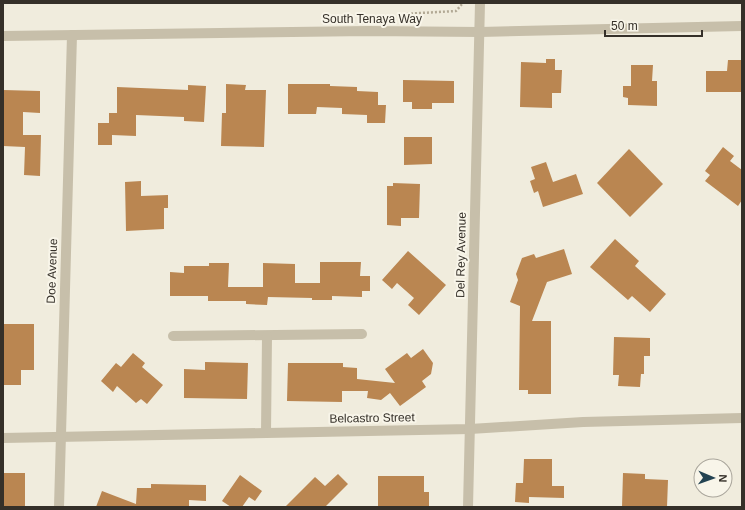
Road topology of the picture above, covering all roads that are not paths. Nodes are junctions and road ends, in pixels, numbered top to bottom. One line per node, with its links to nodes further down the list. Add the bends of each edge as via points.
1 (480, 3): 3 (street, Del Rey Avenue)
2 (742, 26): 3 (street, South Tenaya Way)
3 (480, 32): 4 (street, South Tenaya Way); 10 (street, Del Rey Avenue)
4 (72, 35): 5 (street, South Tenaya Way); 12 (street, Doe Avenue)
5 (3, 36)
6 (362, 334): 8 (street)
7 (173, 336): 8 (street)
8 (267, 336): 11 (street)
9 (742, 418): 10 (street, Belcastro Street, via 583,422)
10 (470, 429): 11 (street, Belcastro Street); 15 (street, Del Rey Avenue)
11 (266, 433): 12 (street, Belcastro Street)
12 (61, 436): 13 (street, Belcastro Street); 14 (street, Doe Avenue)
13 (3, 438)
14 (59, 507)
15 (468, 507)

